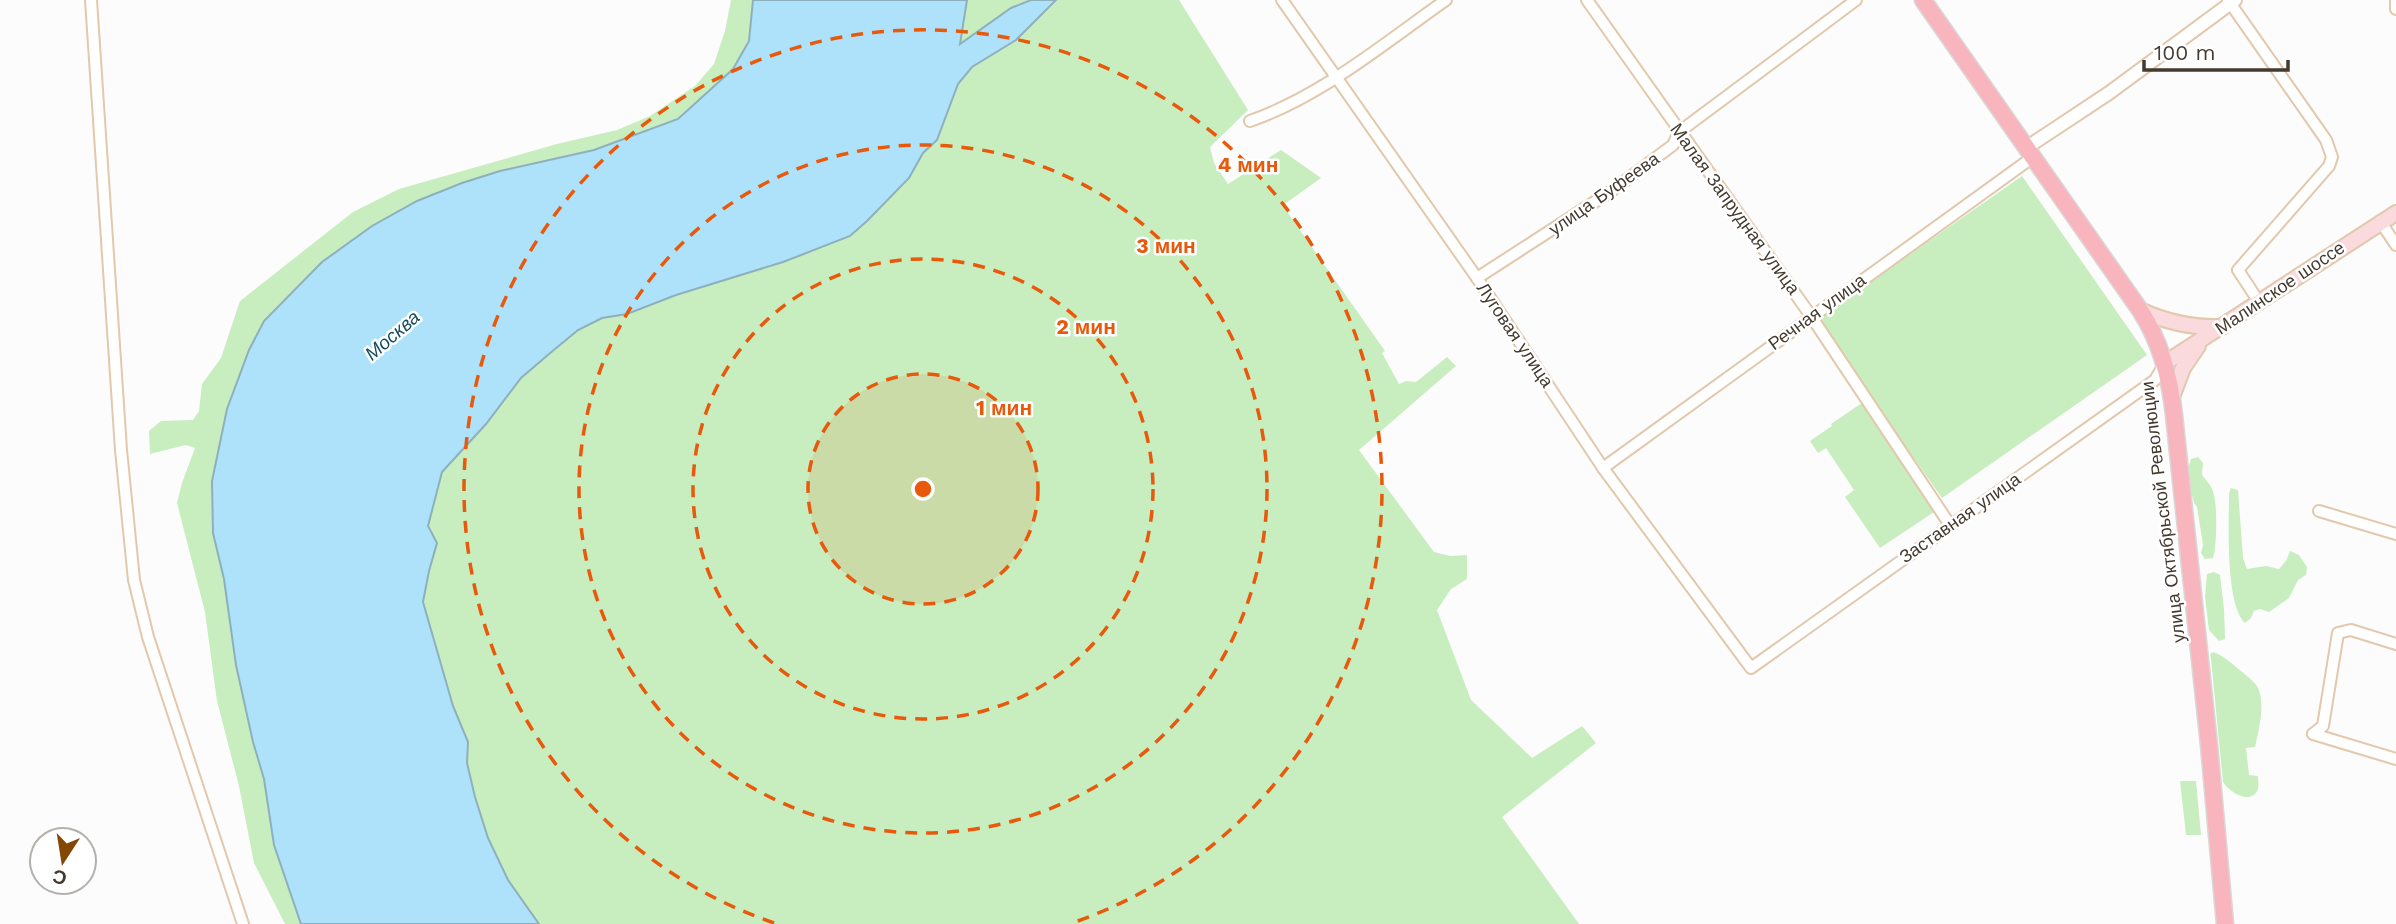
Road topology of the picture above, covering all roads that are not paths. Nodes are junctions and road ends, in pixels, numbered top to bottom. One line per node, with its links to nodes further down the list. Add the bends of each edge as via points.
1 (91, 0): 32 (street, via 134,580 148,637)
2 (1282, 0): 10 (street, Луговая улица)
3 (1446, 0): 10 (street)
4 (1587, 0): 12 (street, Малая Запрудная улица)
5 (1856, 0): 12 (street, улица Буфеева)
6 (1923, 0): 13 (main road, улица Октябрьской Революции)
7 (2396, 0): 9 (street)
8 (2231, 1): 13 (street, Речная улица); 18 (street, via 2326,141 2332,158 2238,270)
9 (2396, 9)
10 (1335, 77): 11 (street, via 1302,99); 17 (street, Луговая улица)
11 (1250, 121)
12 (1679, 132): 17 (street, улица Буфеева, via 1674,145 1621,184); 20 (street, Малая Запрудная улица)
13 (2029, 152): 19 (main road, улица Октябрьской Революции); 20 (street, Речная улица)
14 (2396, 213): 15 (main road, Малинское шоссе)
15 (2380, 221): 16 (street); 18 (main road, Малинское шоссе)
16 (2396, 244)
17 (1477, 278): 25 (street, Луговая улица)
18 (2259, 302): 21 (main road, Малинское шоссе)
19 (2140, 310): 21 (main road, via 2194,327); 23 (main road, улица Октябрьской Революции)
20 (1811, 316): 25 (street, Речная улица); 27 (street, Малая Запрудная улица)
21 (2224, 327): 22 (main road, Малинское шоссе)
22 (2203, 340): 23 (main road, Малинское шоссе); 24 (main road, via 2187,360)
23 (2165, 363): 24 (main road, улица Октябрьской Революции); 27 (street, Заставная улица, via 2155,380)
24 (2172, 397): 33 (main road, улица Октябрьской Революции)
25 (1603, 468): 30 (street, Луговая улица)
26 (2319, 511): 28 (street)
27 (1950, 525): 30 (street, Заставная улица)
28 (2396, 534)
29 (2396, 644): 31 (street, via 2351,630 2338,633 2323,726 2312,734)
30 (1751, 668)
31 (2396, 759)
32 (243, 924)
33 (2225, 924)

